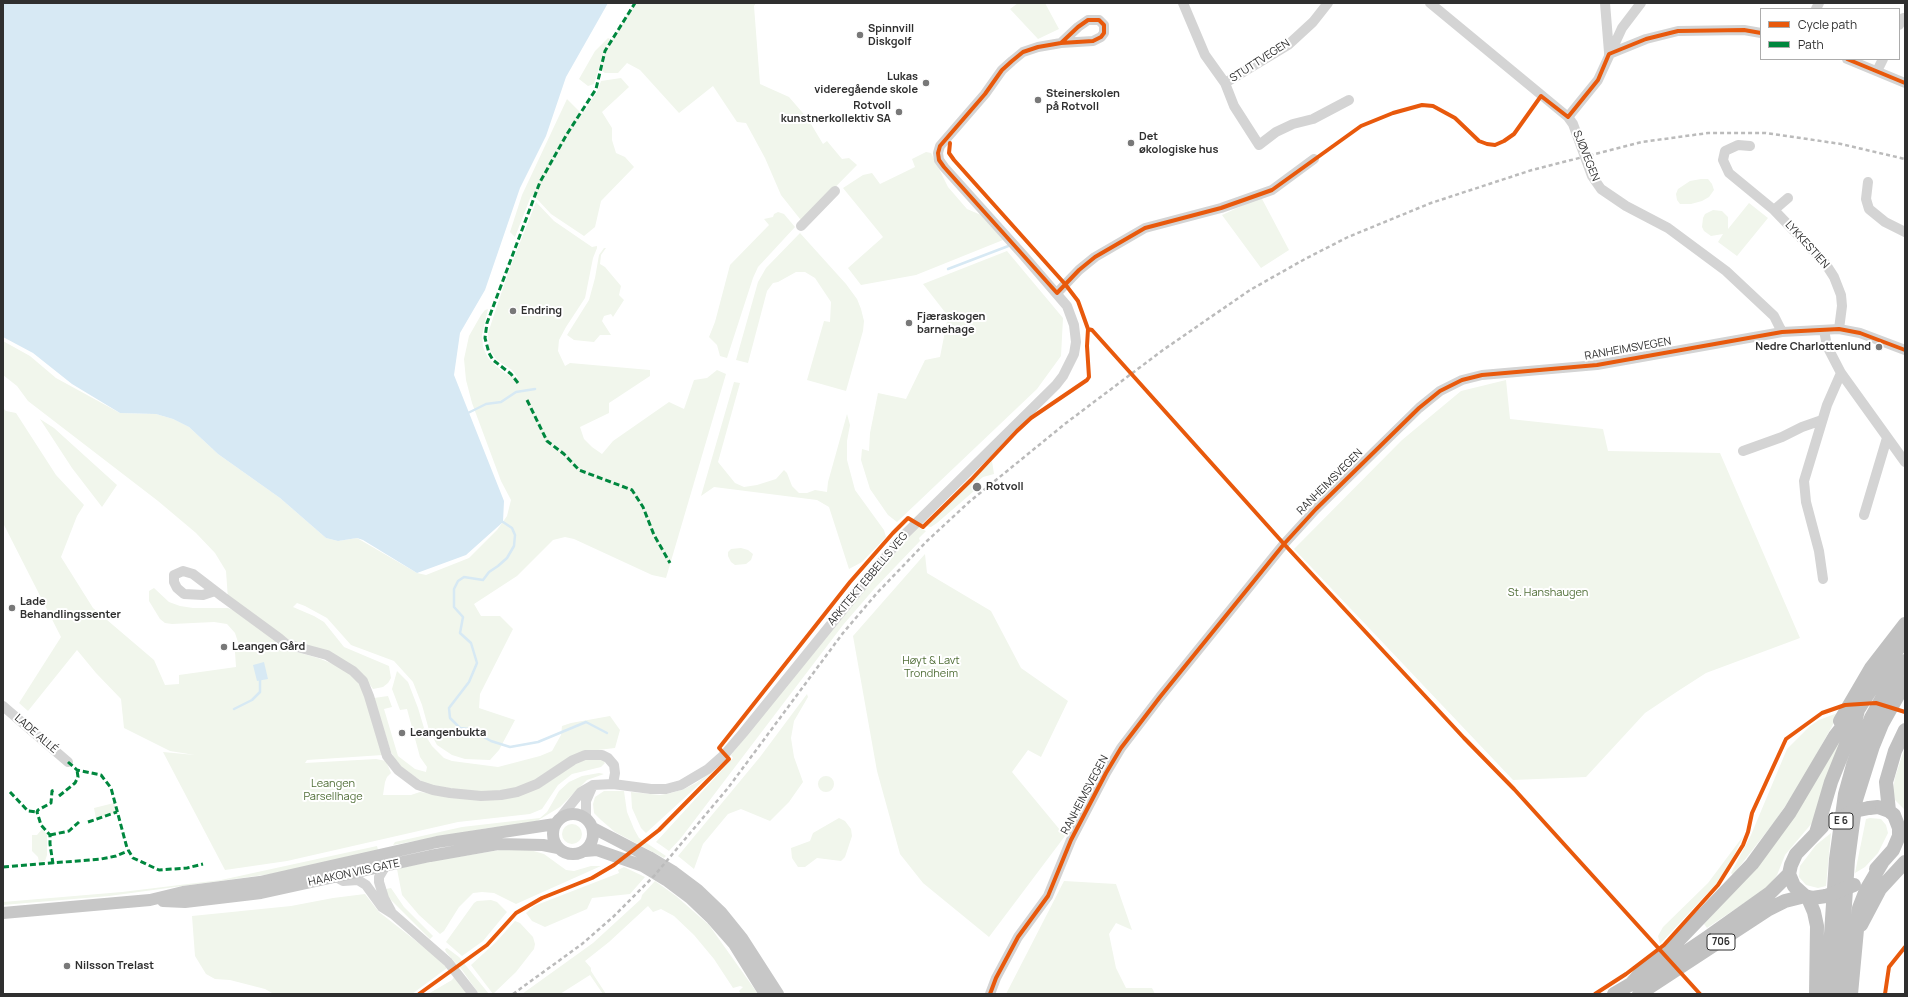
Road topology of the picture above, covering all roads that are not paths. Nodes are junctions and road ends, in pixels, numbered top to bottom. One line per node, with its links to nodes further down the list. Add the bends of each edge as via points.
1 (1183, 3): 12 (street, via 1205,54)
2 (1328, 3): 12 (street, STUTTVEGEN, via 1313,22 1288,45)
3 (1430, 3): 15 (street, SJØVEGEN)
4 (1606, 3): 8 (street)
5 (1642, 3): 8 (street, via 1622,28)
6 (1760, 33): 8 (street, via 1744,30 1678,31 1646,39)
7 (1061, 43): 24 (street, ARKITEKT EBBELLS VEG, via 1028,50 1012,60 940,146 938,153 944,167)
8 (1609, 54): 15 (street, via 1598,80)
9 (1850, 60): 11 (street)
10 (1882, 60): 11 (street)
11 (1877, 71): 13 (street)
12 (1225, 83): 14 (street, via 1234,106 1259,145 1276,132 1313,119)
13 (1905, 83)
14 (1349, 100)
15 (1568, 117): 27 (street, SJØVEGEN, via 1592,176 1601,189 1626,206 1668,228 1726,271 1774,316)
16 (1750, 146): 21 (street, LYKKESTIEN, via 1738,145 1725,151 1722,160 1729,173)
17 (1314, 159): 24 (street, via 1272,190 1221,208 1145,228 1095,257)
18 (1868, 182): 23 (street, via 1866,199 1869,209 1885,222)
19 (834, 191): 22 (street)
20 (1788, 198): 21 (street)
21 (1774, 210): 25 (street, LYKKESTIEN, via 1825,263 1834,278 1841,295)
22 (801, 226)
23 (1905, 232)
24 (1057, 293): 46 (street, ARKITEKT EBBELLS VEG, via 1072,316 1076,331 1074,354 1063,376 900,539 730,749 708,769 681,786 666,790)
25 (1839, 329): 26 (street, RANHEIMSVEGEN); 28 (street, RANHEIMSVEGEN, via 1860,333)
26 (1824, 330): 27 (street, RANHEIMSVEGEN); 29 (street, via 1827,346)
27 (1782, 332): 70 (street, RANHEIMSVEGEN, via 1597,366 1476,377 1462,380 1440,391 1418,408 1284,544 1121,748 1071,840 1048,896 1018,937)
28 (1905, 350)
29 (1841, 373): 30 (street); 31 (street)
30 (1822, 420): 32 (street, via 1782,438); 35 (street, via 1806,472 1804,488)
31 (1887, 438): 33 (street); 34 (street)
32 (1743, 451)
33 (1905, 462)
34 (1864, 515)
35 (1823, 579)
36 (215, 591): 46 (street, via 286,644 327,655 353,671 363,681 369,696 387,756 398,770 418,785 450,793 501,795 537,784 585,755 602,755 608,758 614,765)
37 (1905, 624): 44 (highway, E 6, via 1870,668 1839,722)
38 (1905, 640): 42 (highway, E 6)
39 (1905, 661): 73 (highway, E 6, via 1871,718 1845,794 1836,860)
40 (1905, 683): 74 (highway, E 6, via 1895,698 1873,746 1856,800 1848,860)
41 (3, 706): 45 (street, LADE ALLÉ)
42 (1858, 710): 44 (highway, E 6, via 1848,718); 51 (highway, E 6, via 1831,782)
43 (1905, 730): 48 (highway, via 1887,776 1886,792)
44 (1835, 736): 66 (highway, E 6, via 1790,812 1752,864 1678,941 1644,969)
45 (68, 762)
46 (613, 784): 47 (street, ARKITEKT EBBELLS VEG)
47 (593, 785): 49 (street, via 581,792); 50 (street, via 586,801)
48 (1896, 815): 51 (highway, 706, bridge, via 1878,807 1854,811 1832,821); 55 (highway, 706, via 1899,836)
49 (557, 821): 50 (main road, via 564,816 575,814); 53 (main road, via 552,837); 62 (main road, HAAKON VIIS GATE, via 437,842 260,882 183,892)
50 (589, 823): 54 (main road, via 592,842); 69 (main road, via 674,872 698,890 721,912 742,938)
51 (1816, 833): 59 (highway, 706, via 1796,854)
52 (1905, 842): 55 (main road)
53 (558, 848): 54 (main road, via 562,852 574,855); 58 (main road, HAAKON VIIS GATE, via 530,844 498,844)
54 (585, 850): 68 (main road, via 597,850 643,866 690,898 734,944)
55 (1893, 850): 57 (highway, 706)
56 (1905, 862): 65 (highway, via 1880,889)
57 (1882, 863): 61 (highway, 706, bridge, via 1854,885 1826,896); 65 (highway, via 1862,899)
58 (385, 867): 60 (main road, HAAKON VIIS GATE); 64 (street, via 379,882)
59 (1789, 874): 61 (highway, via 1794,886); 66 (highway, 706, via 1765,897)
60 (336, 877): 62 (main road, HAAKON VIIS GATE, via 260,893 185,902); 64 (street, via 366,885 377,902)
61 (1806, 897): 66 (highway, 706, via 1785,901 1769,909); 72 (highway, via 1814,912 1817,926)
62 (150, 900): 63 (main road, HAAKON VIIS GATE)
63 (3, 913)
64 (393, 914): 67 (street, via 448,962)
65 (1856, 931): 75 (highway)
66 (1635, 989): 71 (highway, 706)
67 (473, 994)
68 (765, 994)
69 (778, 994)
70 (990, 994)
71 (1614, 994)
72 (1816, 994)
73 (1827, 994)
74 (1839, 994)
75 (1851, 994)

